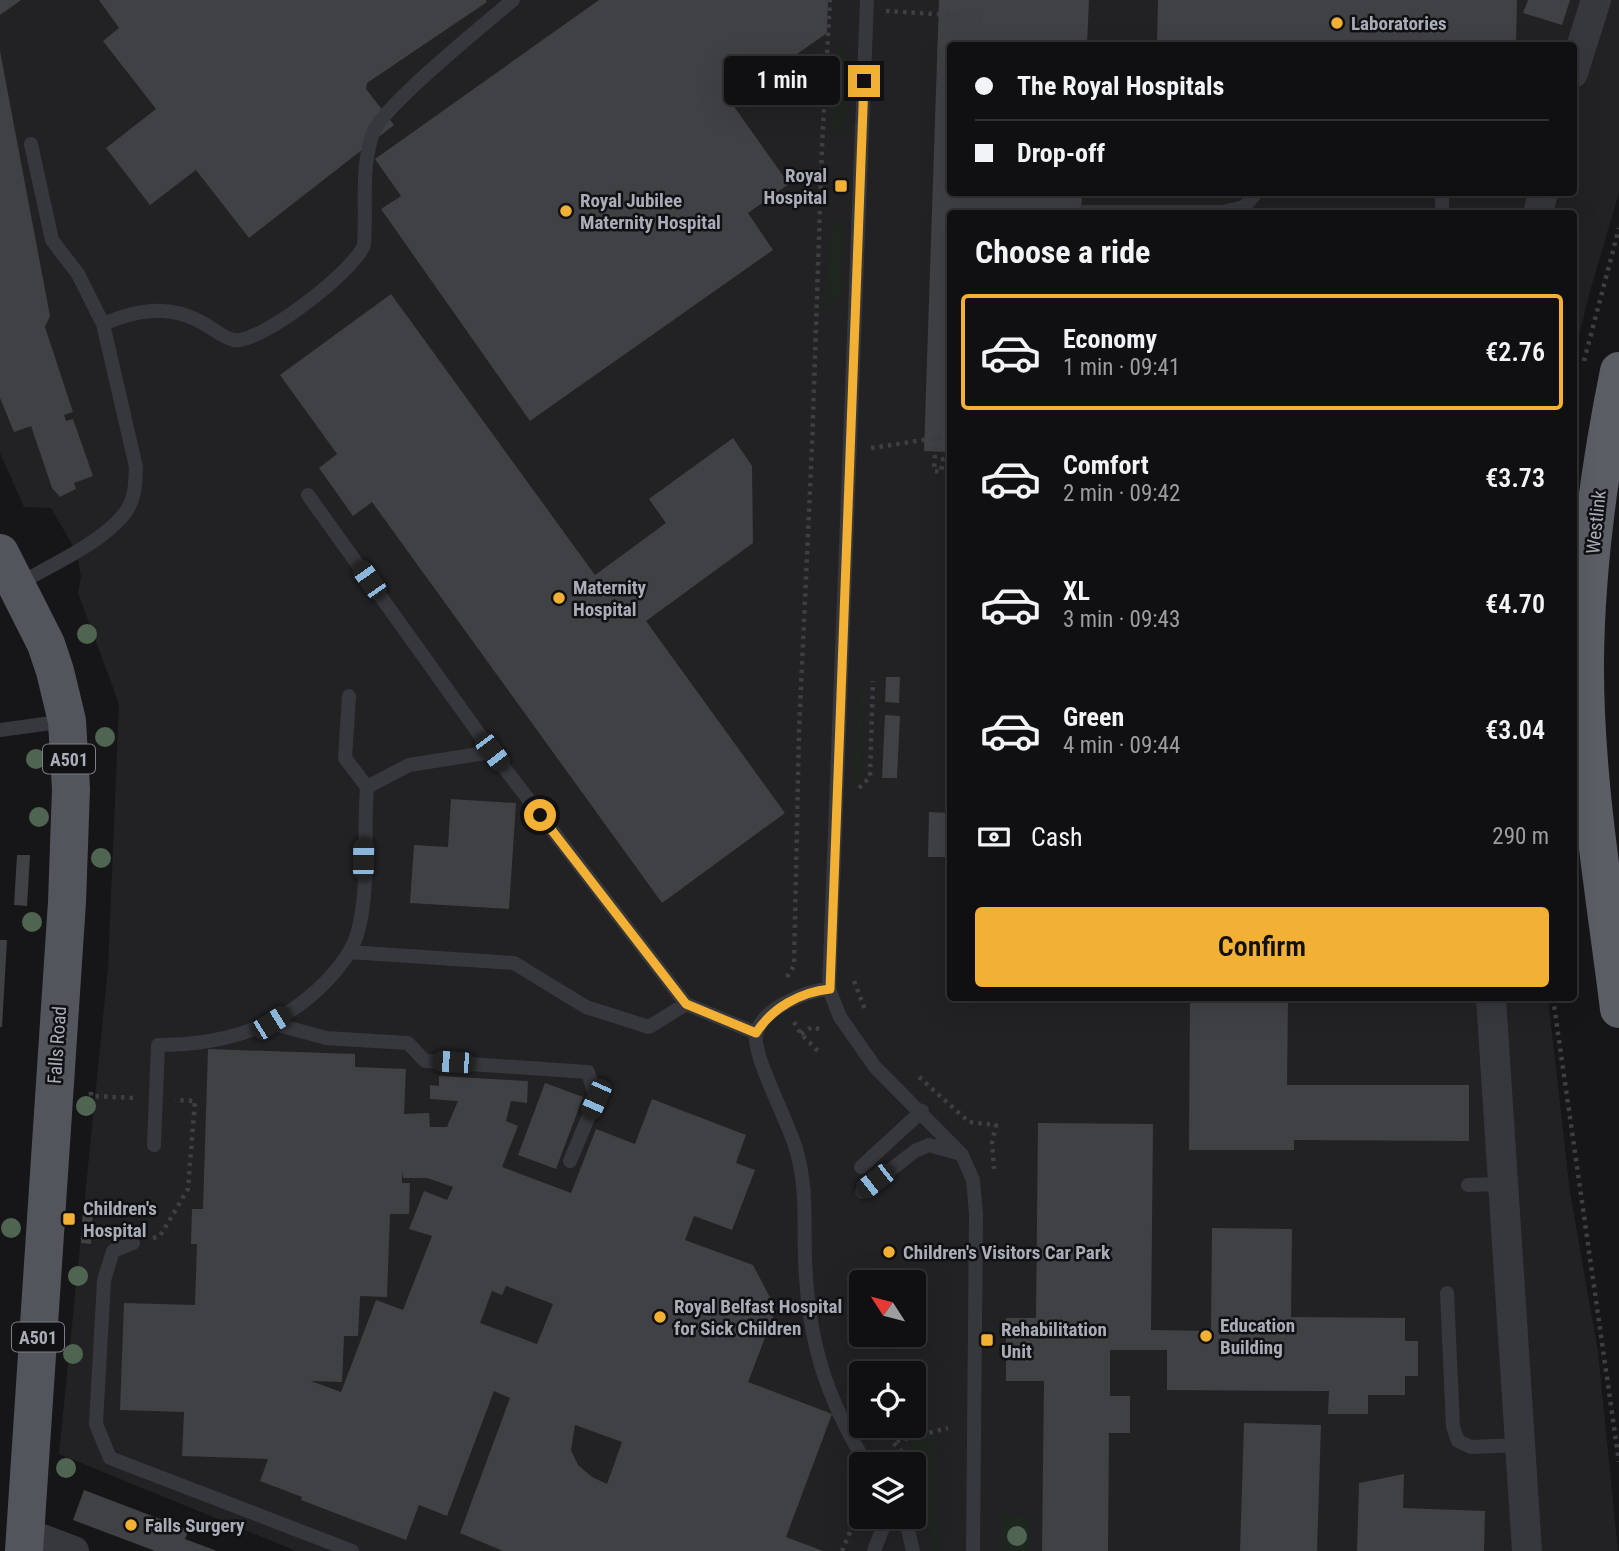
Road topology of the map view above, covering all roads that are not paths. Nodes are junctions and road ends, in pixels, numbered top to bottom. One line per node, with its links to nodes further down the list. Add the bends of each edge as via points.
1 (513, 0): 8 (lane, via 374,129 366,158 364,245 360,257 338,276 249,340 231,340 175,311 150,310)
2 (867, 0): 18 (lane)
3 (1596, 0): 4 (street)
4 (1577, 60)
5 (32, 144): 8 (lane, via 52,240 78,274)
6 (1254, 196): 7 (lane, via 1244,207)
7 (1231, 210)
8 (103, 324): 11 (lane, via 136,467 135,491 126,510 76,551)
9 (1600, 369): 21 (highway, Westlink, via 1604,444 1585,660 1590,774)
10 (308, 495): 15 (lane)
11 (8, 569): 13 (main road, Falls Road / A501, via 46,644)
12 (349, 696): 16 (lane, via 345,758)
13 (67, 721): 14 (lane); 38 (main road, Falls Road / A501, via 71,789 67,902)
14 (0, 730)
15 (492, 752): 16 (lane, via 409,765); 20 (lane)
16 (367, 787): 17 (lane, via 362,916)
17 (349, 952): 20 (lane, via 514,963 586,1007 649,1027); 22 (lane, via 312,998)
18 (830, 989): 23 (lane, via 813,990 767,1016); 24 (lane, via 839,1017 875,1067)
19 (1491, 1001): 29 (street)
20 (686, 1004): 23 (lane)
21 (1619, 1009)
22 (271, 1023): 25 (lane, via 198,1045 159,1045); 27 (lane, via 326,1038 408,1043 425,1060 588,1072 596,1099)
23 (756, 1033): 35 (lane, via 757,1052 797,1151 805,1193 809,1320 817,1362)
24 (922, 1111): 26 (lane); 28 (lane)
25 (154, 1145)
26 (962, 1155): 31 (lane, via 929,1144); 43 (lane, via 973,1180 976,1214)
27 (570, 1161)
28 (861, 1167)
29 (1503, 1184): 30 (lane); 34 (street)
30 (1468, 1185)
31 (862, 1192)
32 (133, 1243): 40 (lane, via 113,1251 104,1280 96,1424 110,1458)
33 (1447, 1293): 34 (lane, via 1453,1427 1458,1441 1471,1447)
34 (1521, 1445): 44 (street)
35 (859, 1452)
36 (882, 1529): 41 (lane)
37 (908, 1529): 42 (lane)
38 (25, 1542): 39 (street)
39 (74, 1551)
40 (352, 1551)
41 (874, 1551)
42 (913, 1551)
43 (973, 1551)
44 (1527, 1551)

